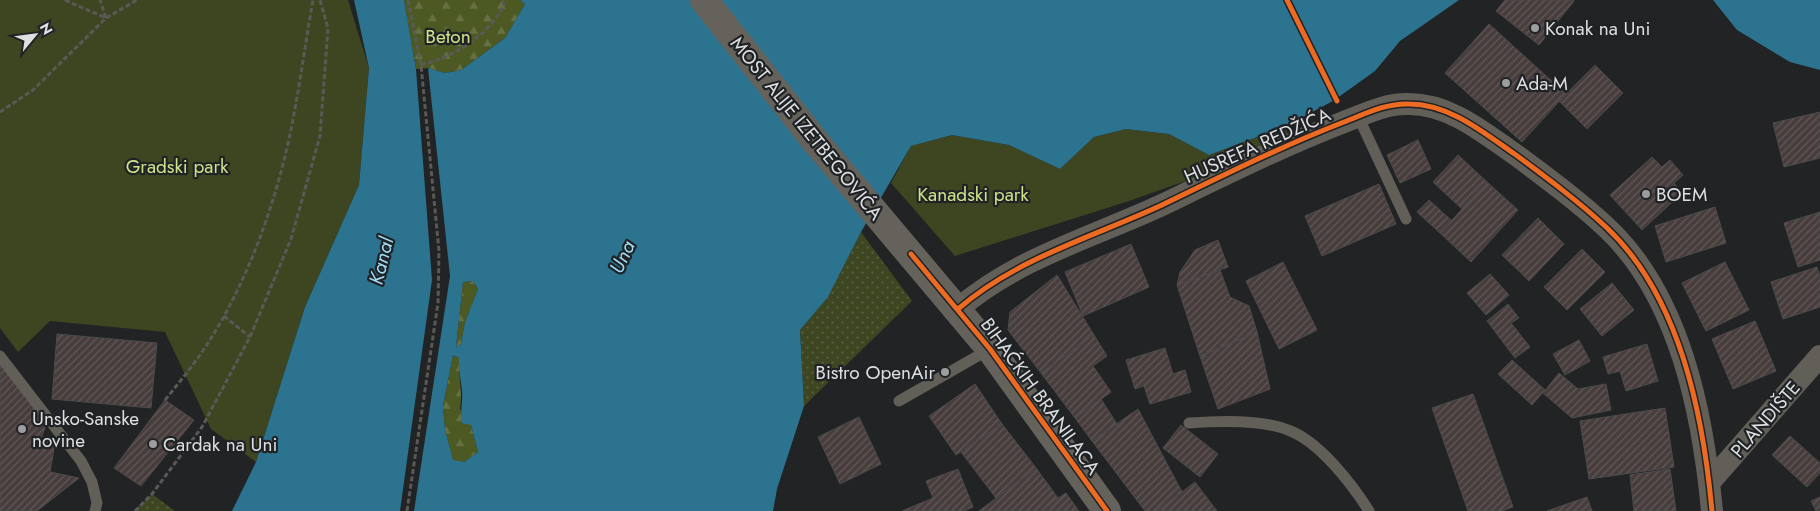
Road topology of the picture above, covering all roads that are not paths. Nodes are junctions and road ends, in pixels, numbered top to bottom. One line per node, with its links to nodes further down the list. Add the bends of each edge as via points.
1 (704, 0): 4 (main road, MOST ALIJE IZETBEGOVIĆA, via 815,141)
2 (1358, 116): 3 (lane); 5 (street, HUSREFA REDŽIĆA, via 1019,267 978,292); 11 (street, HUSREFA REDŽIĆA, via 1385,106 1408,104 1432,106 1470,122 1549,179 1607,228 1658,295 1677,338 1691,384)
3 (1406, 219)
4 (911, 254): 5 (main road, BIHAĆKIH BRANILACA)
5 (958, 310): 6 (main road, BIHAĆKIH BRANILACA)
6 (990, 349): 9 (lane); 13 (main road, BIHAĆKIH BRANILACA)
7 (0, 356): 12 (lane, via 81,461 92,482 97,504)
8 (1820, 356): 11 (street, PLANDIŠTE)
9 (899, 401)
10 (1189, 423): 14 (lane, via 1270,424 1290,430 1312,444 1339,471)
11 (1709, 483): 15 (street, HUSREFA REDŽIĆA)
12 (95, 511)
13 (1107, 511)
14 (1369, 511)
15 (1712, 511)

